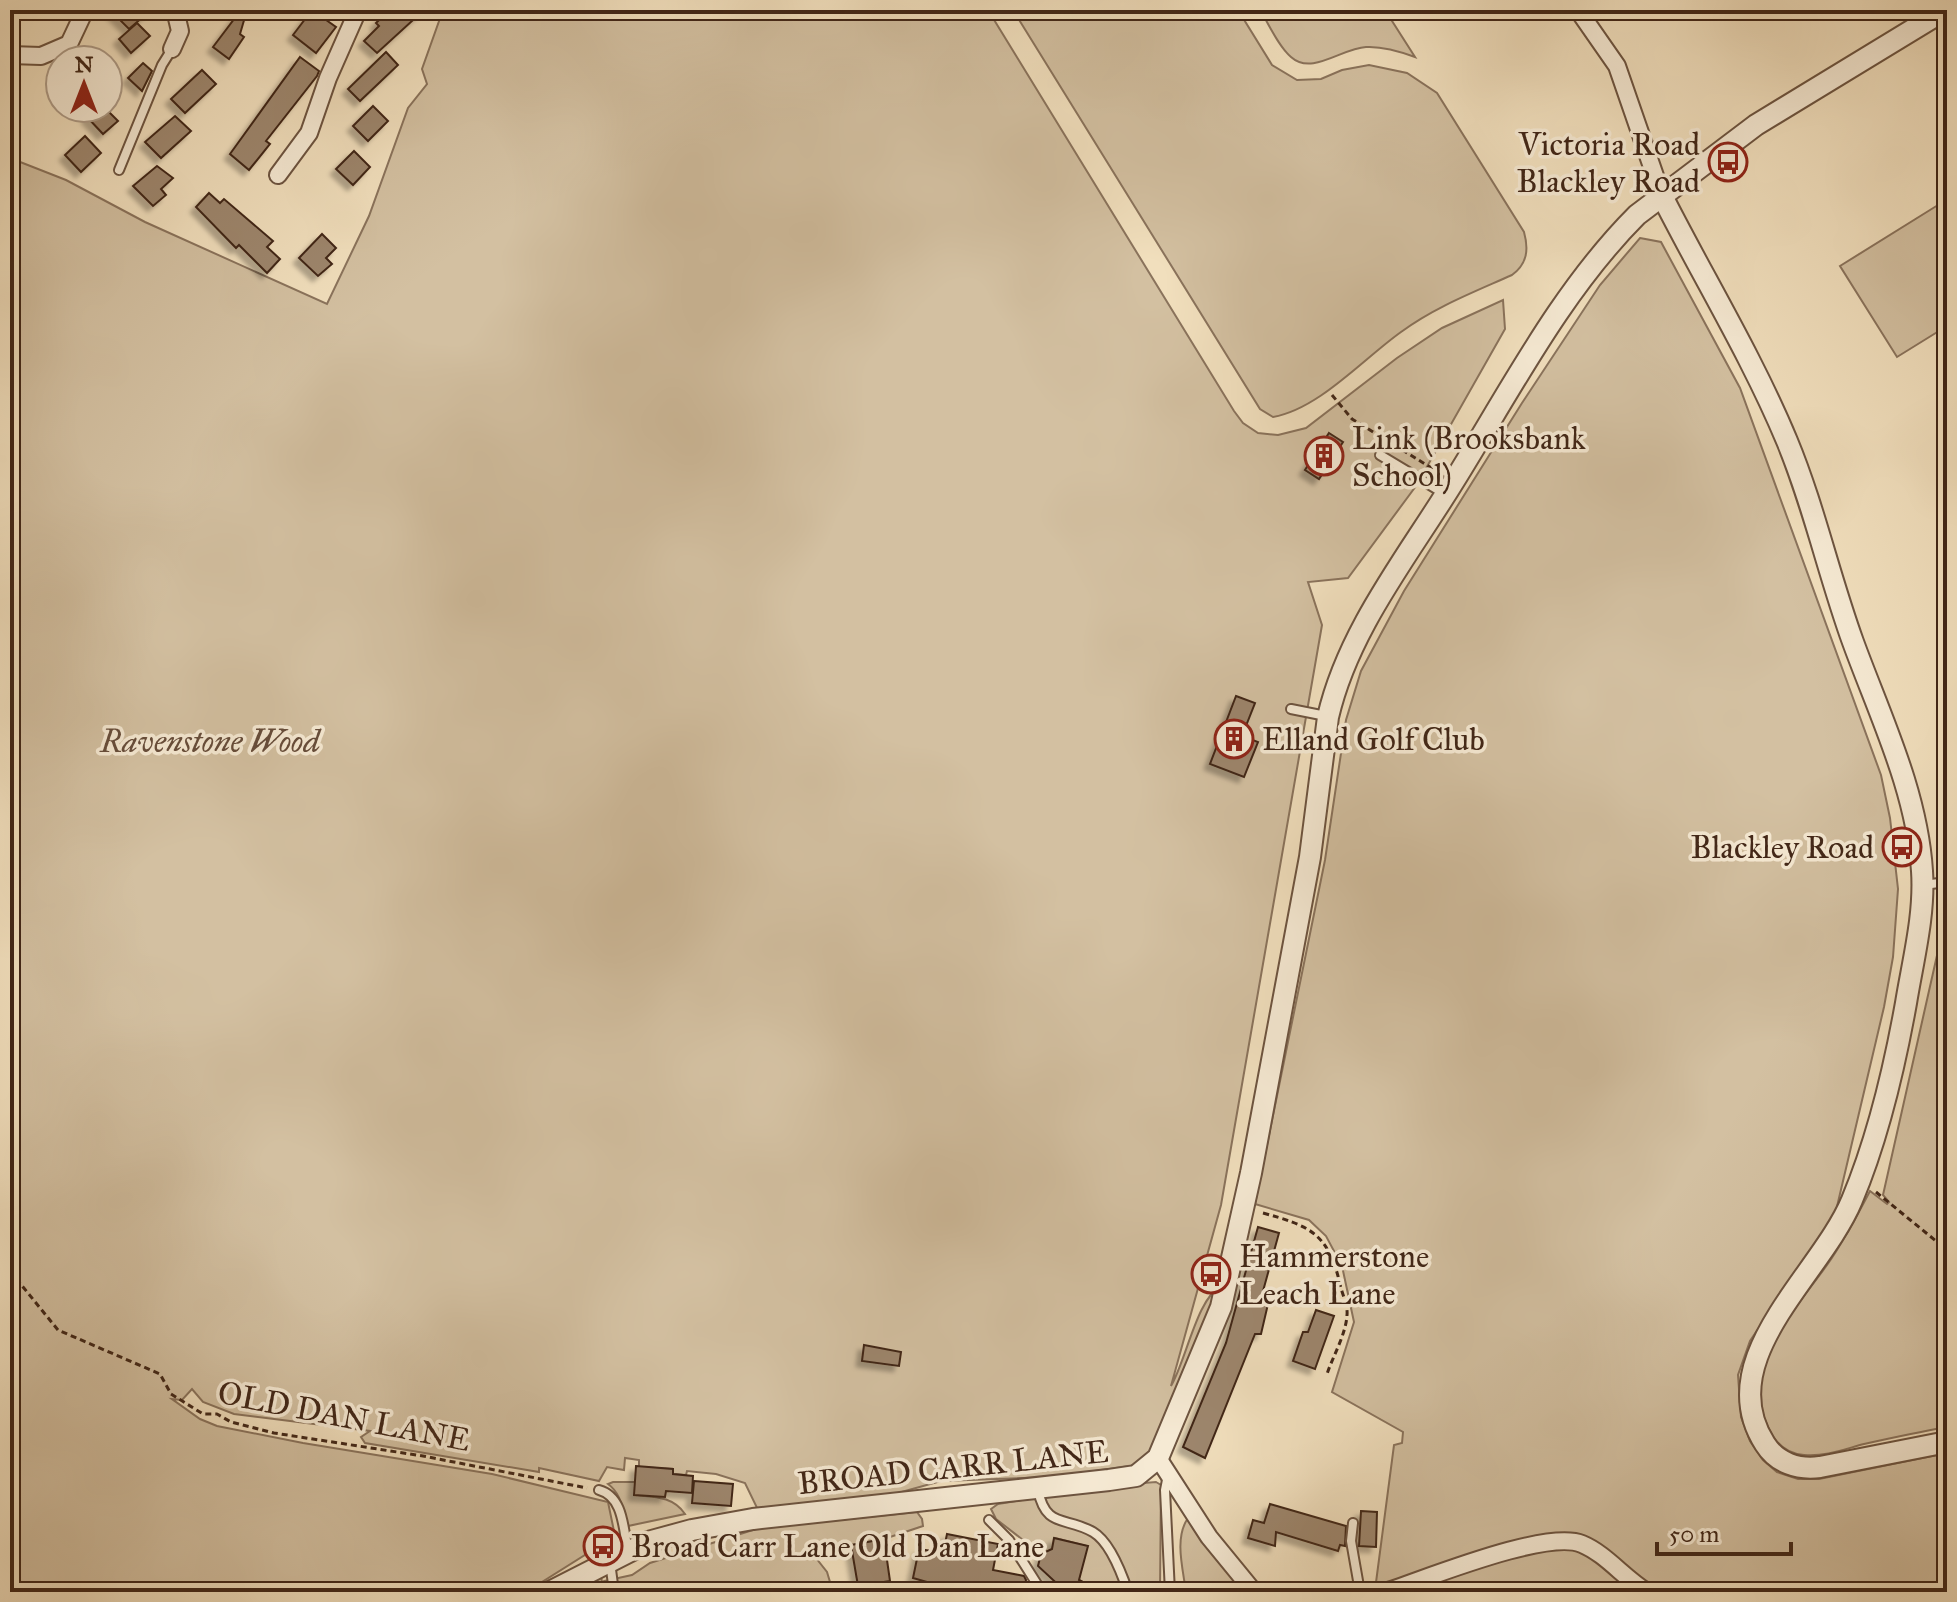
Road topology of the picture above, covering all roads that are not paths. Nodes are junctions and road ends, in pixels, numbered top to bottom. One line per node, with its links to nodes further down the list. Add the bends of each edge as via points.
1 (85, 10): 7 (street, via 69,44 41,56)
2 (175, 10): 6 (street, via 180,31)
3 (358, 10): 9 (street, via 309,133)
4 (1945, 10): 10 (street, via 1756,125)
5 (1580, 11): 10 (street, via 1617,66)
6 (172, 49): 8 (lane)
7 (10, 55)
8 (119, 170)
9 (278, 175)
10 (1662, 196): 12 (street, via 1589,270); 16 (street, via 1789,446 1901,771 1919,844)
11 (1380, 455): 12 (lane)
12 (1450, 488): 14 (street, via 1355,644)
13 (1291, 709): 14 (lane)
14 (1328, 717): 18 (street, via 1310,857 1244,1208 1221,1307)
15 (1947, 882): 16 (lane)
16 (1922, 885): 17 (street, via 1897,1049 1868,1158 1831,1241 1763,1339 1750,1395 1763,1440 1775,1456 1793,1466 1820,1467)
17 (1947, 1442)
18 (1163, 1466): 19 (street, BROAD CARR LANE, via 1136,1476); 28 (lane); 29 (street, via 1209,1537)
19 (1037, 1488): 23 (street, BROAD CARR LANE, via 753,1519 670,1536); 27 (lane, via 1044,1511 1053,1519 1095,1533)
20 (599, 1490): 23 (lane, via 618,1506)
21 (989, 1520): 26 (lane, via 1009,1540)
22 (1353, 1523): 30 (lane)
23 (619, 1557): 24 (street, BROAD CARR LANE); 25 (lane)
24 (550, 1592)
25 (614, 1592)
26 (1042, 1592)
27 (1128, 1592)
28 (1170, 1592)
29 (1254, 1592)
30 (1360, 1592)
31 (1385, 1592): 32 (street, via 1560,1541 1591,1549)
32 (1647, 1592)

